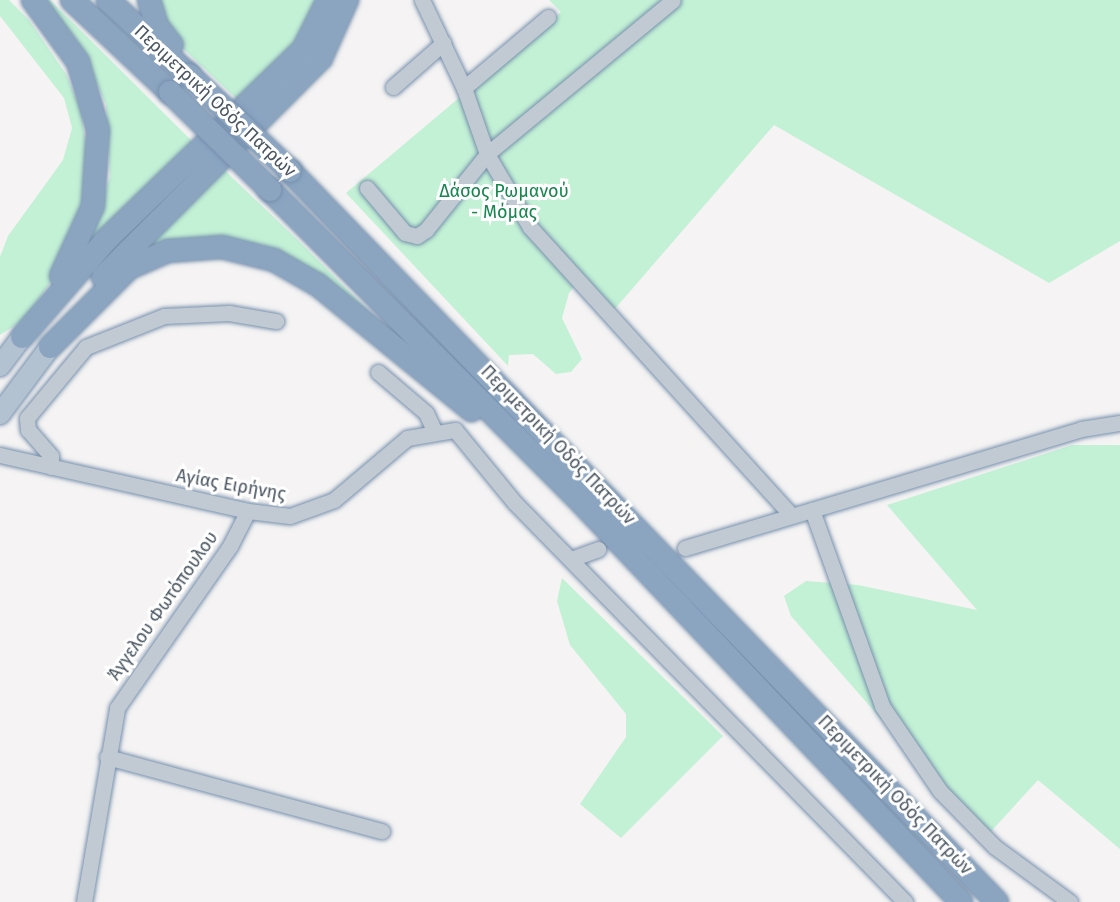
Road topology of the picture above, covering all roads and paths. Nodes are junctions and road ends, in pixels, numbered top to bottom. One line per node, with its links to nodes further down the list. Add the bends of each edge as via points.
1 (33, 0): 17 (highway, via 83,75 97,119 99,159 84,234)
2 (72, 0): 32 (highway, Περιμετρική Οδός Πατρών, bridge, via 270,190 576,497)
3 (108, 0): 11 (highway, Περιμετρική Οδός Πατρών)
4 (149, 0): 11 (highway, via 157,26)
5 (328, 0): 17 (highway, via 303,50 107,239)
6 (347, 0): 18 (highway, via 321,58 120,256)
7 (422, 0): 10 (street)
8 (673, 0): 14 (street)
9 (548, 17): 13 (street)
10 (443, 43): 12 (street); 13 (street)
11 (189, 75): 38 (highway, Περιμετρική Οδός Πατρών, bridge, via 290,171)
12 (393, 87)
13 (464, 88): 14 (street)
14 (487, 154): 15 (street, via 417,236 405,233); 28 (street, via 530,227)
15 (367, 188)
16 (276, 321): 25 (street, via 222,313 165,316 86,347 27,418 28,430 51,456)
17 (22, 337): 19 (main road)
18 (50, 347): 21 (main road); 32 (highway, via 109,283 157,255 222,247 274,260 318,285 494,430)
19 (0, 366)
20 (378, 372): 23 (street, via 426,413)
21 (0, 414)
22 (1120, 423): 26 (street, via 1081,429)
23 (434, 430): 27 (street, Αγίας Ειρήνης, via 401,442 347,490 315,511 282,516); 31 (street, via 457,432 508,495)
24 (0, 455): 25 (street, Αγίας Ειρήνης)
25 (51, 467): 27 (street, Αγίας Ειρήνης)
26 (812, 510): 28 (street); 39 (street, via 882,706 940,791 995,847)
27 (248, 511): 33 (street, Άγγελου Φωτόπουλου, via 230,546 121,700)
28 (791, 515): 29 (street)
29 (685, 548)
30 (598, 549): 31 (street)
31 (571, 559): 36 (street)
32 (788, 723): 37 (highway, Περιμετρική Οδός Πατρών)
33 (107, 757): 34 (street); 35 (street, Άγγελου Φωτόπουλου)
34 (382, 831)
35 (84, 902)
36 (905, 902)
37 (961, 902)
38 (997, 902)
39 (1070, 902)

